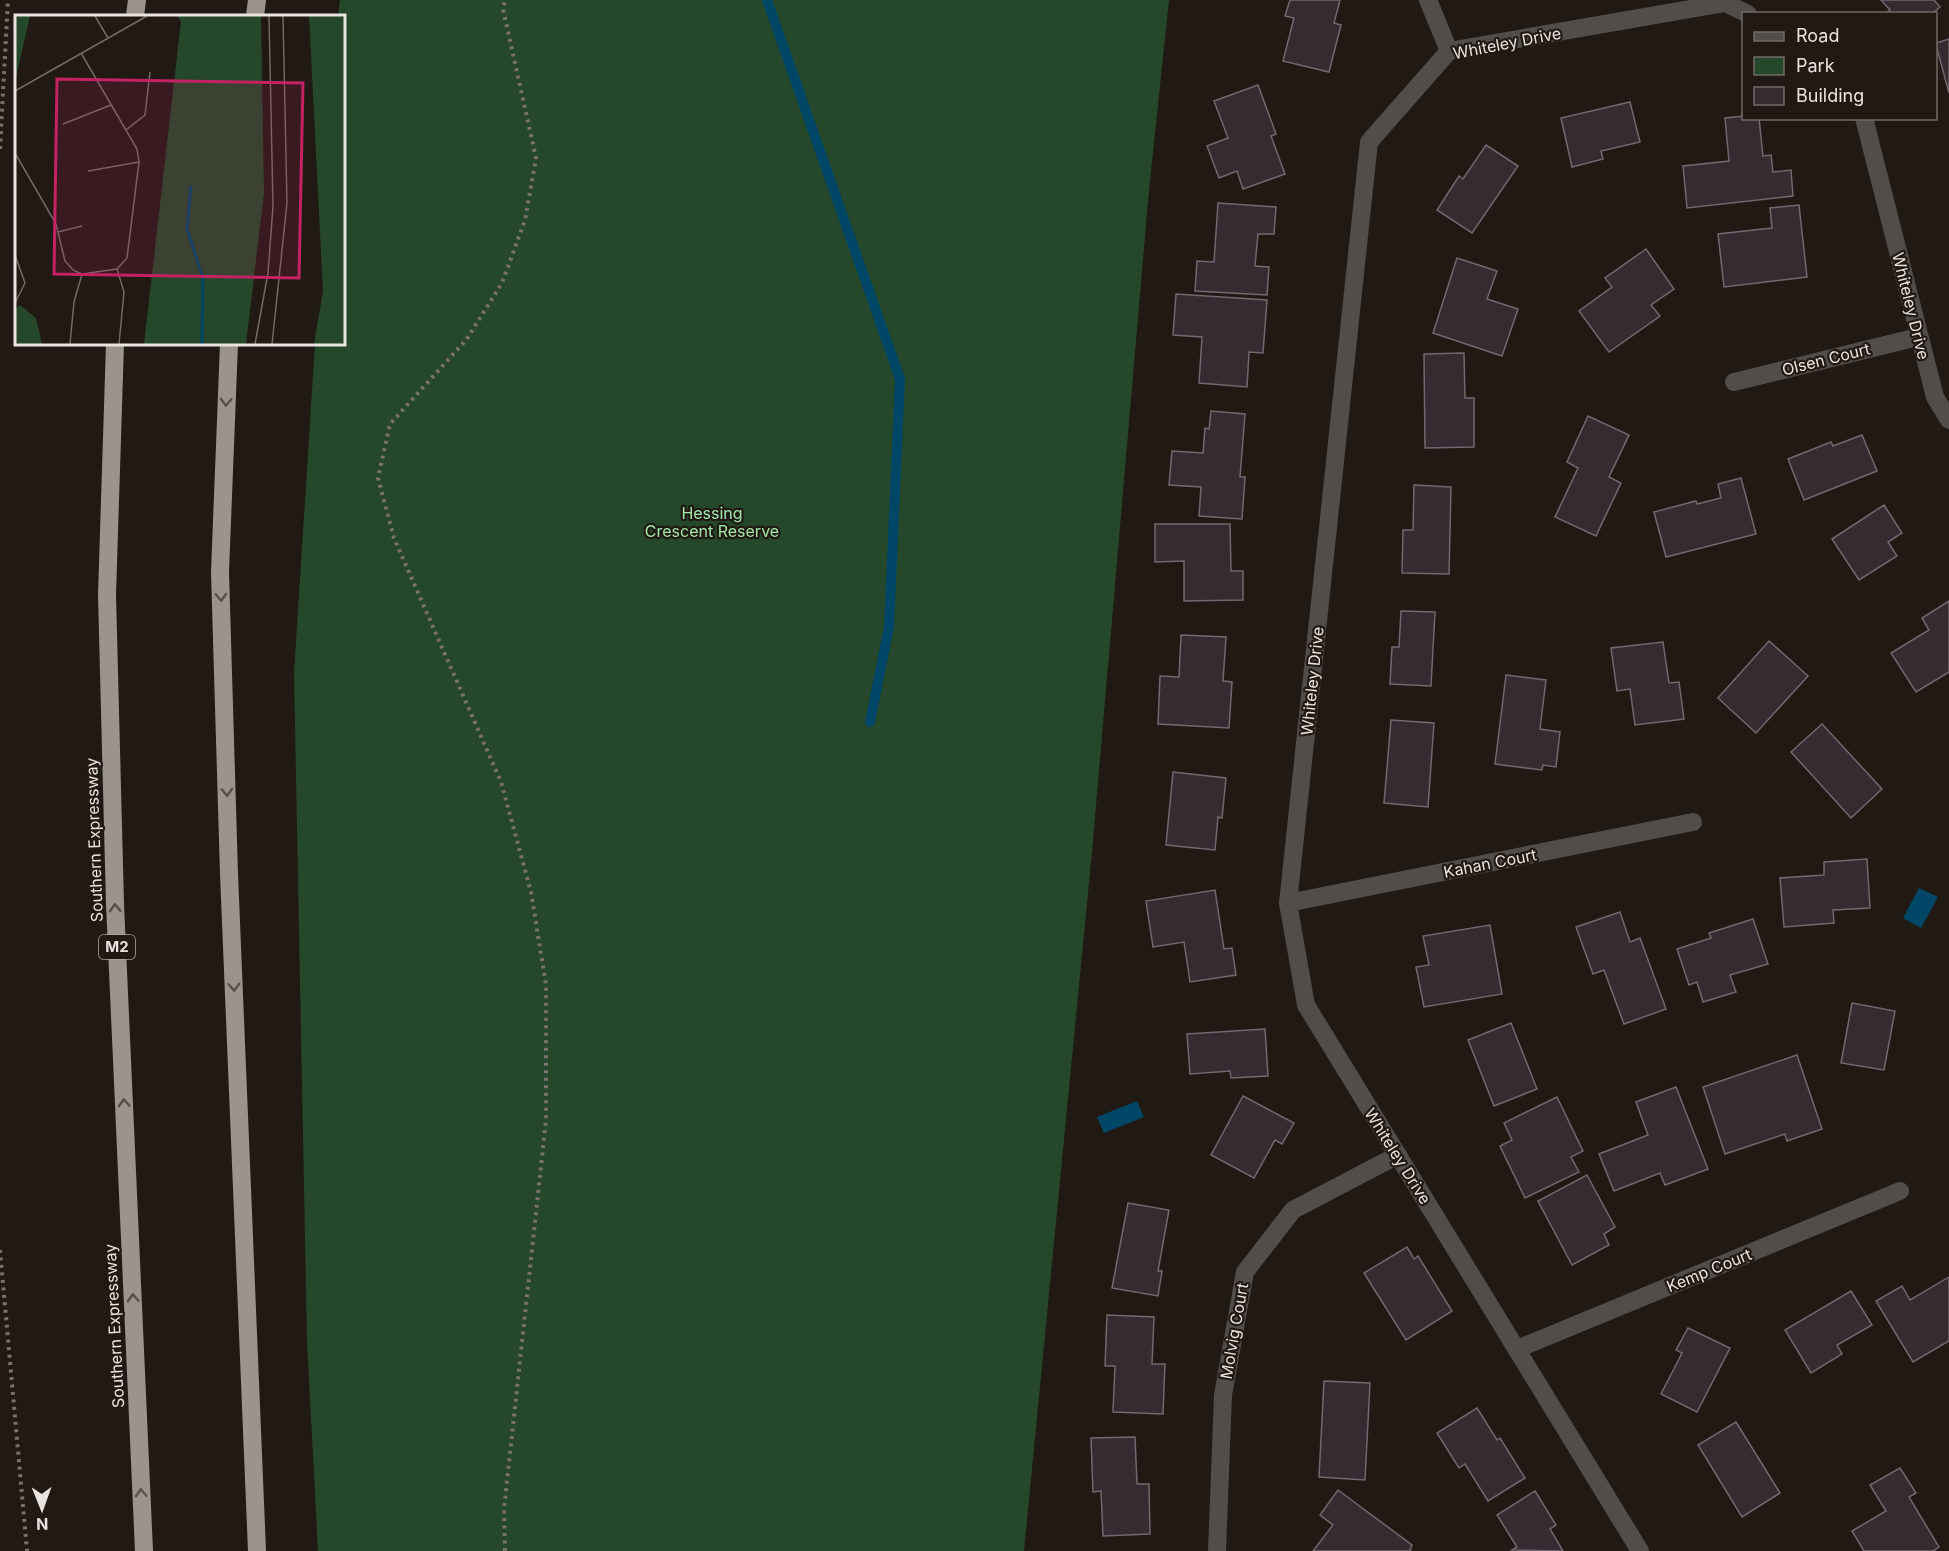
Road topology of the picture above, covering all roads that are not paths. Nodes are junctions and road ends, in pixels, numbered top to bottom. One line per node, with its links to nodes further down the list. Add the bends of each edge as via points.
1 (137, 0): 6 (highway)
2 (257, 0): 7 (highway)
3 (1428, 0): 8 (street)
4 (1726, 2): 5 (street, Whiteley Drive); 8 (street, Whiteley Drive)
5 (1744, 12)
6 (135, 15)
7 (255, 15)
8 (1449, 51): 16 (street, Whiteley Drive, via 1369,142)
9 (1864, 120): 10 (street, Whiteley Drive)
10 (1918, 337): 13 (street, Olsen Court); 14 (street, Whiteley Drive, via 1935,397)
11 (115, 345): 20 (highway, Southern Expressway / M2, one-way to 11, via 115,904 107,595)
12 (229, 345): 21 (highway, one-way to 21, via 220,572)
13 (1734, 382)
14 (1949, 420)
15 (1693, 822): 16 (street, Kahan Court)
16 (1288, 903): 17 (street, Whiteley Drive, via 1306,1005)
17 (1398, 1155): 19 (street, Whiteley Drive); 22 (street, Molvig Court, via 1293,1210 1245,1272 1222,1395)
18 (1900, 1191): 19 (street, Kemp Court)
19 (1517, 1349): 23 (street, Whiteley Drive)
20 (144, 1551)
21 (257, 1551)
22 (1217, 1551)
23 (1640, 1551)

